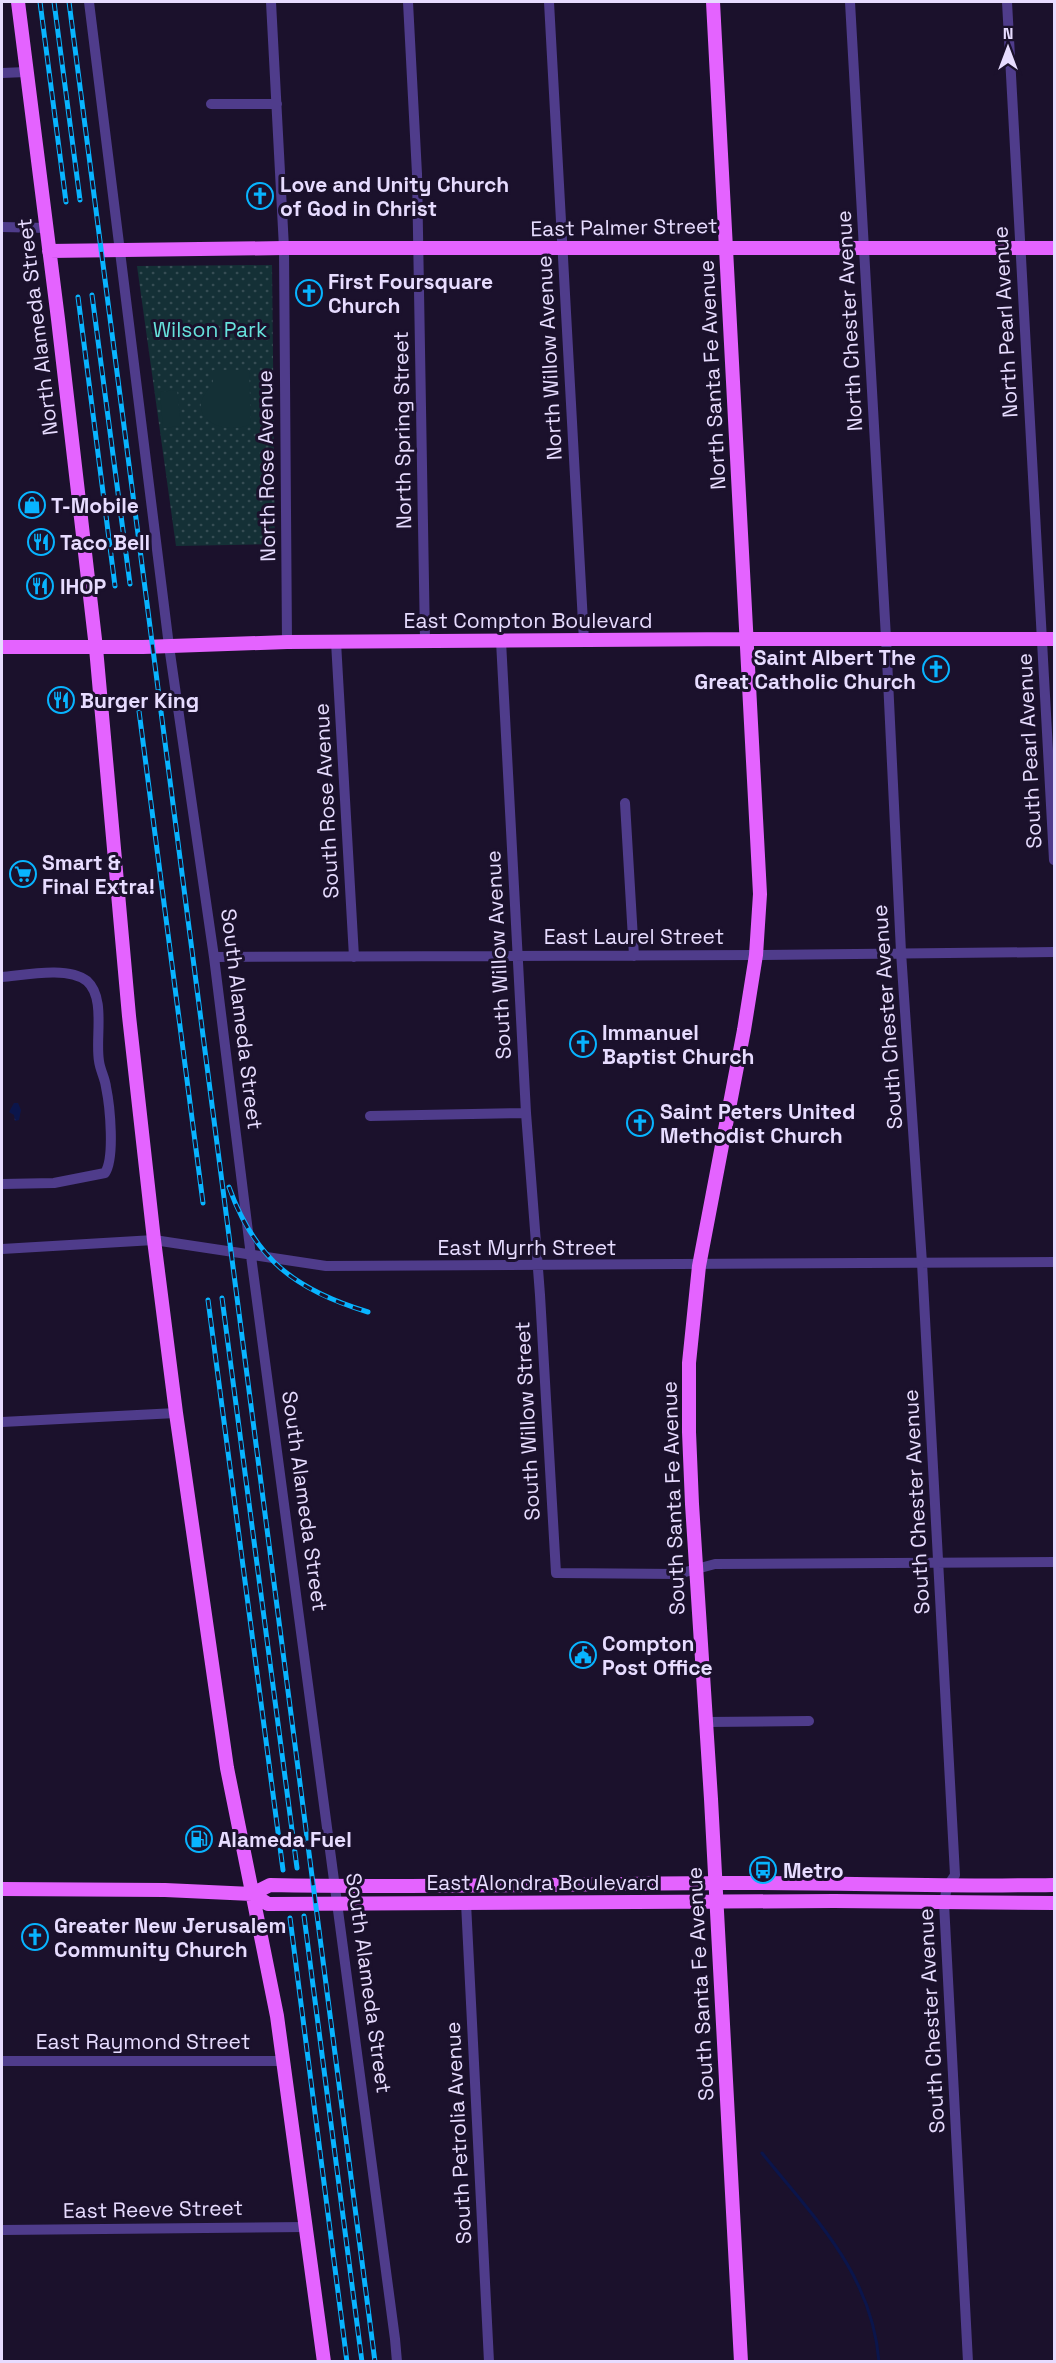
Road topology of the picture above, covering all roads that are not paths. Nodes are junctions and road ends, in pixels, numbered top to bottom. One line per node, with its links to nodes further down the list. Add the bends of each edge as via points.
1 (18, 2): 9 (main road, North Alameda Street)
2 (89, 2): 21 (street)
3 (271, 2): 12 (street, North Rose Avenue)
4 (408, 2): 17 (street, North Spring Street)
5 (549, 2): 22 (street, North Willow Avenue)
6 (713, 2): 15 (main road, North Santa Fe Avenue)
7 (850, 2): 18 (street, North Chester Avenue)
8 (1007, 2): 19 (street, North Pearl Avenue)
9 (26, 72): 10 (street); 14 (main road, North Alameda Street)
10 (2, 73)
11 (211, 104): 12 (street)
12 (277, 104): 16 (street, North Rose Avenue)
13 (2, 227): 14 (street)
14 (47, 228): 23 (main road, North Alameda Street)
15 (726, 247): 18 (main road, East Palmer Street); 22 (main road, East Palmer Street); 25 (main road, North Santa Fe Avenue)
16 (284, 248): 17 (main road, East Palmer Street); 21 (main road, East Palmer Street); 30 (street, North Rose Avenue)
17 (417, 248): 22 (main road, East Palmer Street); 27 (street, North Spring Street)
18 (865, 248): 19 (main road, East Palmer Street); 24 (street, North Chester Avenue)
19 (1021, 248): 20 (main road, East Palmer Street); 26 (street, North Pearl Avenue)
20 (1054, 248)
21 (120, 249): 23 (main road, East Palmer Street); 32 (street)
22 (562, 249): 29 (street, North Willow Avenue)
23 (49, 251): 34 (main road, North Alameda Street)
24 (886, 638): 25 (main road, East Compton Boulevard); 26 (main road, East Compton Boulevard); 37 (street, South Chester Avenue)
25 (747, 639): 29 (main road, East Compton Boulevard); 40 (main road, South Santa Fe Avenue, via 760,894)
26 (1049, 640): 36 (street, South Pearl Avenue)
27 (425, 641): 28 (main road, East Compton Boulevard); 31 (main road, East Compton Boulevard)
28 (501, 641): 29 (main road, East Compton Boulevard); 39 (street, South Willow Avenue)
29 (584, 641)
30 (288, 642): 31 (main road, East Compton Boulevard); 32 (main road, East Compton Boulevard)
31 (336, 642): 43 (street, South Rose Avenue)
32 (169, 646): 34 (main road, East Compton Boulevard); 42 (street, South Alameda Street)
33 (2, 647): 34 (main road, East Compton Boulevard)
34 (96, 648): 48 (main road, via 129,1016)
35 (625, 803): 41 (street)
36 (1054, 860)
37 (902, 952): 38 (street, East Laurel Street); 40 (street, East Laurel Street); 52 (street, South Chester Avenue)
38 (1054, 952)
39 (518, 955): 41 (street, East Laurel Street); 43 (street, East Laurel Street); 45 (street, South Willow Avenue)
40 (756, 955): 41 (street, East Laurel Street); 53 (main road, South Santa Fe Avenue)
41 (634, 956)
42 (214, 957): 43 (street, East Laurel Street); 50 (street, South Alameda Street)
43 (354, 957)
44 (2, 977): 47 (street, via 67,972 78,975 95,992 99,1060 109,1109 110,1161 105,1173 54,1183)
45 (526, 1113): 46 (street); 54 (street, South Willow Avenue)
46 (370, 1116)
47 (2, 1184)
48 (154, 1240): 49 (street, East Myrrh Street); 50 (street, East Myrrh Street); 55 (main road)
49 (2, 1249)
50 (251, 1256): 54 (street, East Myrrh Street, via 326,1266); 64 (street, South Alameda Street)
51 (1054, 1262): 52 (street, East Myrrh Street)
52 (922, 1263): 53 (street, East Myrrh Street); 57 (street, South Chester Avenue)
53 (699, 1266): 54 (street, East Myrrh Street); 59 (main road, South Santa Fe Avenue, via 689,1363)
54 (538, 1267): 59 (street, South Willow Street, via 556,1573 678,1574)
55 (176, 1413): 56 (street); 67 (main road, via 227,1768)
56 (2, 1422)
57 (939, 1562): 58 (street); 59 (street, via 715,1564); 65 (street, South Chester Avenue, via 955,1875)
58 (1054, 1562)
59 (696, 1569): 61 (main road, South Santa Fe Avenue)
60 (809, 1721): 61 (street)
61 (705, 1722): 62 (main road, South Santa Fe Avenue)
62 (715, 1883): 64 (main road, East Alondra Boulevard); 65 (main road, East Alondra Boulevard); 68 (main road, South Santa Fe Avenue)
63 (1054, 1886): 65 (main road, East Alondra Boulevard)
64 (335, 1887): 67 (main road, East Alondra Boulevard, via 270,1885); 71 (street, South Alameda Street)
65 (947, 1887): 70 (street, South Chester Avenue)
66 (2, 1889): 67 (main road, East Alondra Boulevard)
67 (252, 1894): 71 (main road, East Alondra Boulevard, via 268,1904); 74 (main road)
68 (716, 1902): 69 (main road, East Alondra Boulevard); 70 (main road, East Alondra Boulevard); 80 (main road, South Santa Fe Avenue)
69 (466, 1903): 71 (main road, East Alondra Boulevard); 79 (street, South Petrolia Avenue)
70 (944, 1903): 72 (main road, East Alondra Boulevard); 81 (street, South Chester Avenue)
71 (337, 1904): 78 (street, South Alameda Street)
72 (1054, 1904)
73 (2, 2061): 74 (street, East Raymond Street)
74 (284, 2061): 75 (main road)
75 (306, 2227): 76 (street, East Reeve Street); 77 (main road)
76 (2, 2230)
77 (324, 2361)
78 (397, 2361)
79 (489, 2361)
80 (741, 2361)
81 (968, 2361)

